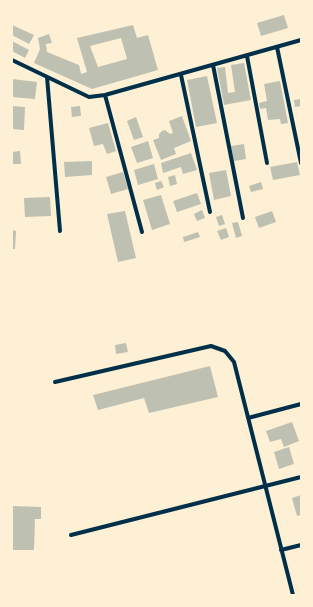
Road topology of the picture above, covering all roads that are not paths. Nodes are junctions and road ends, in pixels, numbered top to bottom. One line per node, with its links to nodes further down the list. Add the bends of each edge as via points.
1 (301, 40): 2 (street)
2 (277, 47): 3 (street); 10 (street)
3 (247, 56): 5 (street); 9 (street)
4 (12, 60): 7 (street)
5 (213, 65): 6 (street); 12 (street)
6 (181, 75): 8 (street); 11 (street)
7 (47, 77): 8 (street, via 84,96); 13 (street)
8 (105, 95): 14 (street)
9 (267, 163)
10 (301, 163)
11 (210, 212)
12 (243, 218)
13 (60, 231)
14 (142, 232)
15 (55, 382): 17 (street, via 211,346 225,351 234,362)
16 (301, 404): 17 (street)
17 (248, 418): 19 (street)
18 (301, 477): 19 (street)
19 (265, 488): 20 (street); 22 (street)
20 (71, 535)
21 (301, 545): 22 (street)
22 (281, 550): 23 (street)
23 (293, 595)

